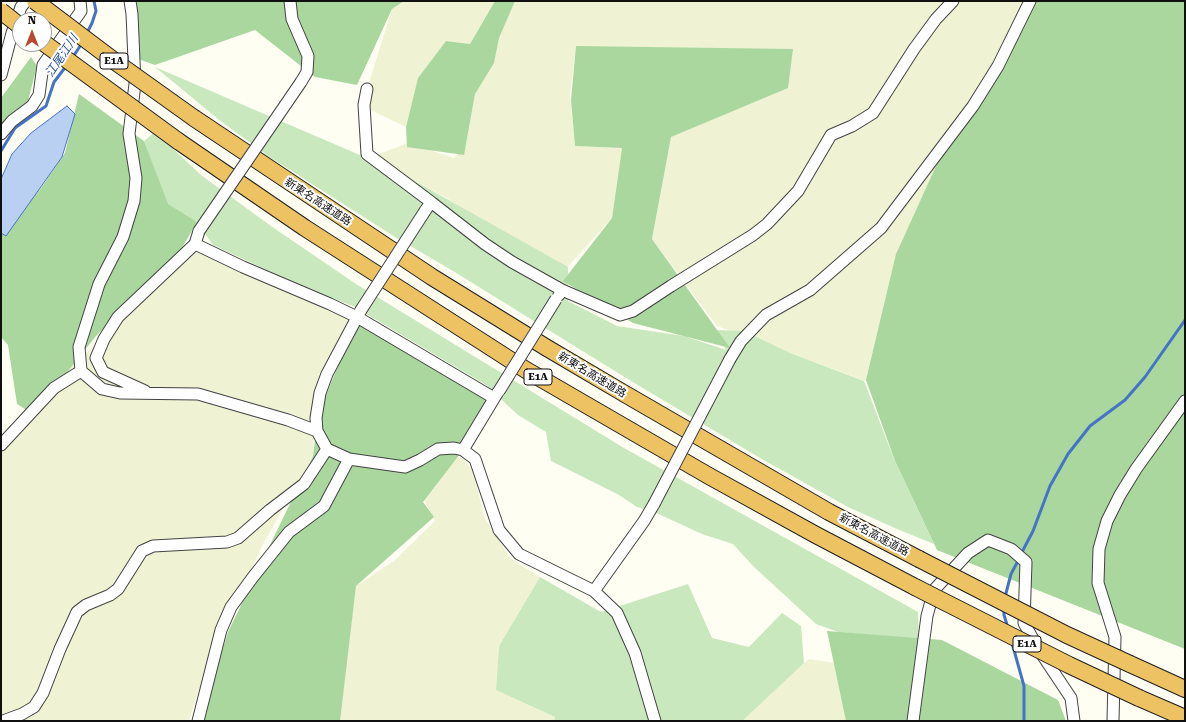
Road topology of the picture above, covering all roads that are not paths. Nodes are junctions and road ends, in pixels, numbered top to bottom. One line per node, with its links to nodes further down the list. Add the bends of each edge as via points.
1 (26, 1): 11 (street, via 21,7 12,33)
2 (35, 1): 28 (highway, 新東名高速道路 / E1A, bridge, via 194,118 432,277 540,344 829,512 1066,635)
3 (80, 1): 13 (street, via 80,11 43,65 39,95 32,106 12,121)
4 (130, 1): 18 (street, via 135,84 129,134 136,178 134,201 123,237 99,284 79,347)
5 (290, 1): 15 (street, bridge, via 292,19 308,56 307,72 199,230)
6 (953, 1): 16 (street, via 914,49 873,113 831,135 798,191 753,235 633,311 620,315)
7 (1030, 1): 27 (street, bridge, via 994,73 973,106 881,228 810,290 766,316 741,341 654,504)
8 (1, 12): 9 (highway, bridge)
9 (12, 20)
10 (52, 49): 29 (highway, E1A, bridge, via 178,141 305,228 526,370 816,535 1062,662)
11 (1, 75)
12 (366, 89): 14 (street, via 364,105 367,154)
13 (1, 134)
14 (428, 207): 16 (street); 17 (street, bridge)
15 (194, 244): 17 (street, via 243,267); 19 (street, via 118,317 96,358 103,372)
16 (559, 294): 20 (street, bridge)
17 (359, 314): 20 (street); 22 (street, via 327,374 320,393 316,418)
18 (81, 371): 19 (street, via 102,389 120,393); 23 (street, via 54,388)
19 (151, 393): 22 (street, via 198,394)
20 (497, 394): 25 (street)
21 (1185, 401): 35 (street, via 1120,495 1107,521 1099,549 1098,583 1115,637)
22 (317, 431): 24 (street)
23 (1, 445)
24 (327, 449): 26 (street); 30 (street, via 304,484 238,538 227,542 153,546 142,551 118,589 76,612 43,693 34,707)
25 (464, 450): 26 (street, via 438,449 405,467); 27 (street, via 475,459 499,530 519,554)
26 (349, 458): 31 (street, via 324,506 289,532 231,607 221,630)
27 (594, 591): 32 (street, via 617,613 635,653)
28 (1185, 689)
29 (1185, 718)
30 (3, 721)
31 (198, 721)
32 (655, 721)
33 (913, 721): 34 (street, via 927,616 934,590 968,553 988,540 1011,549 1026,562 1024,622 1038,650 1071,698)
34 (1074, 721)
35 (1113, 721)

